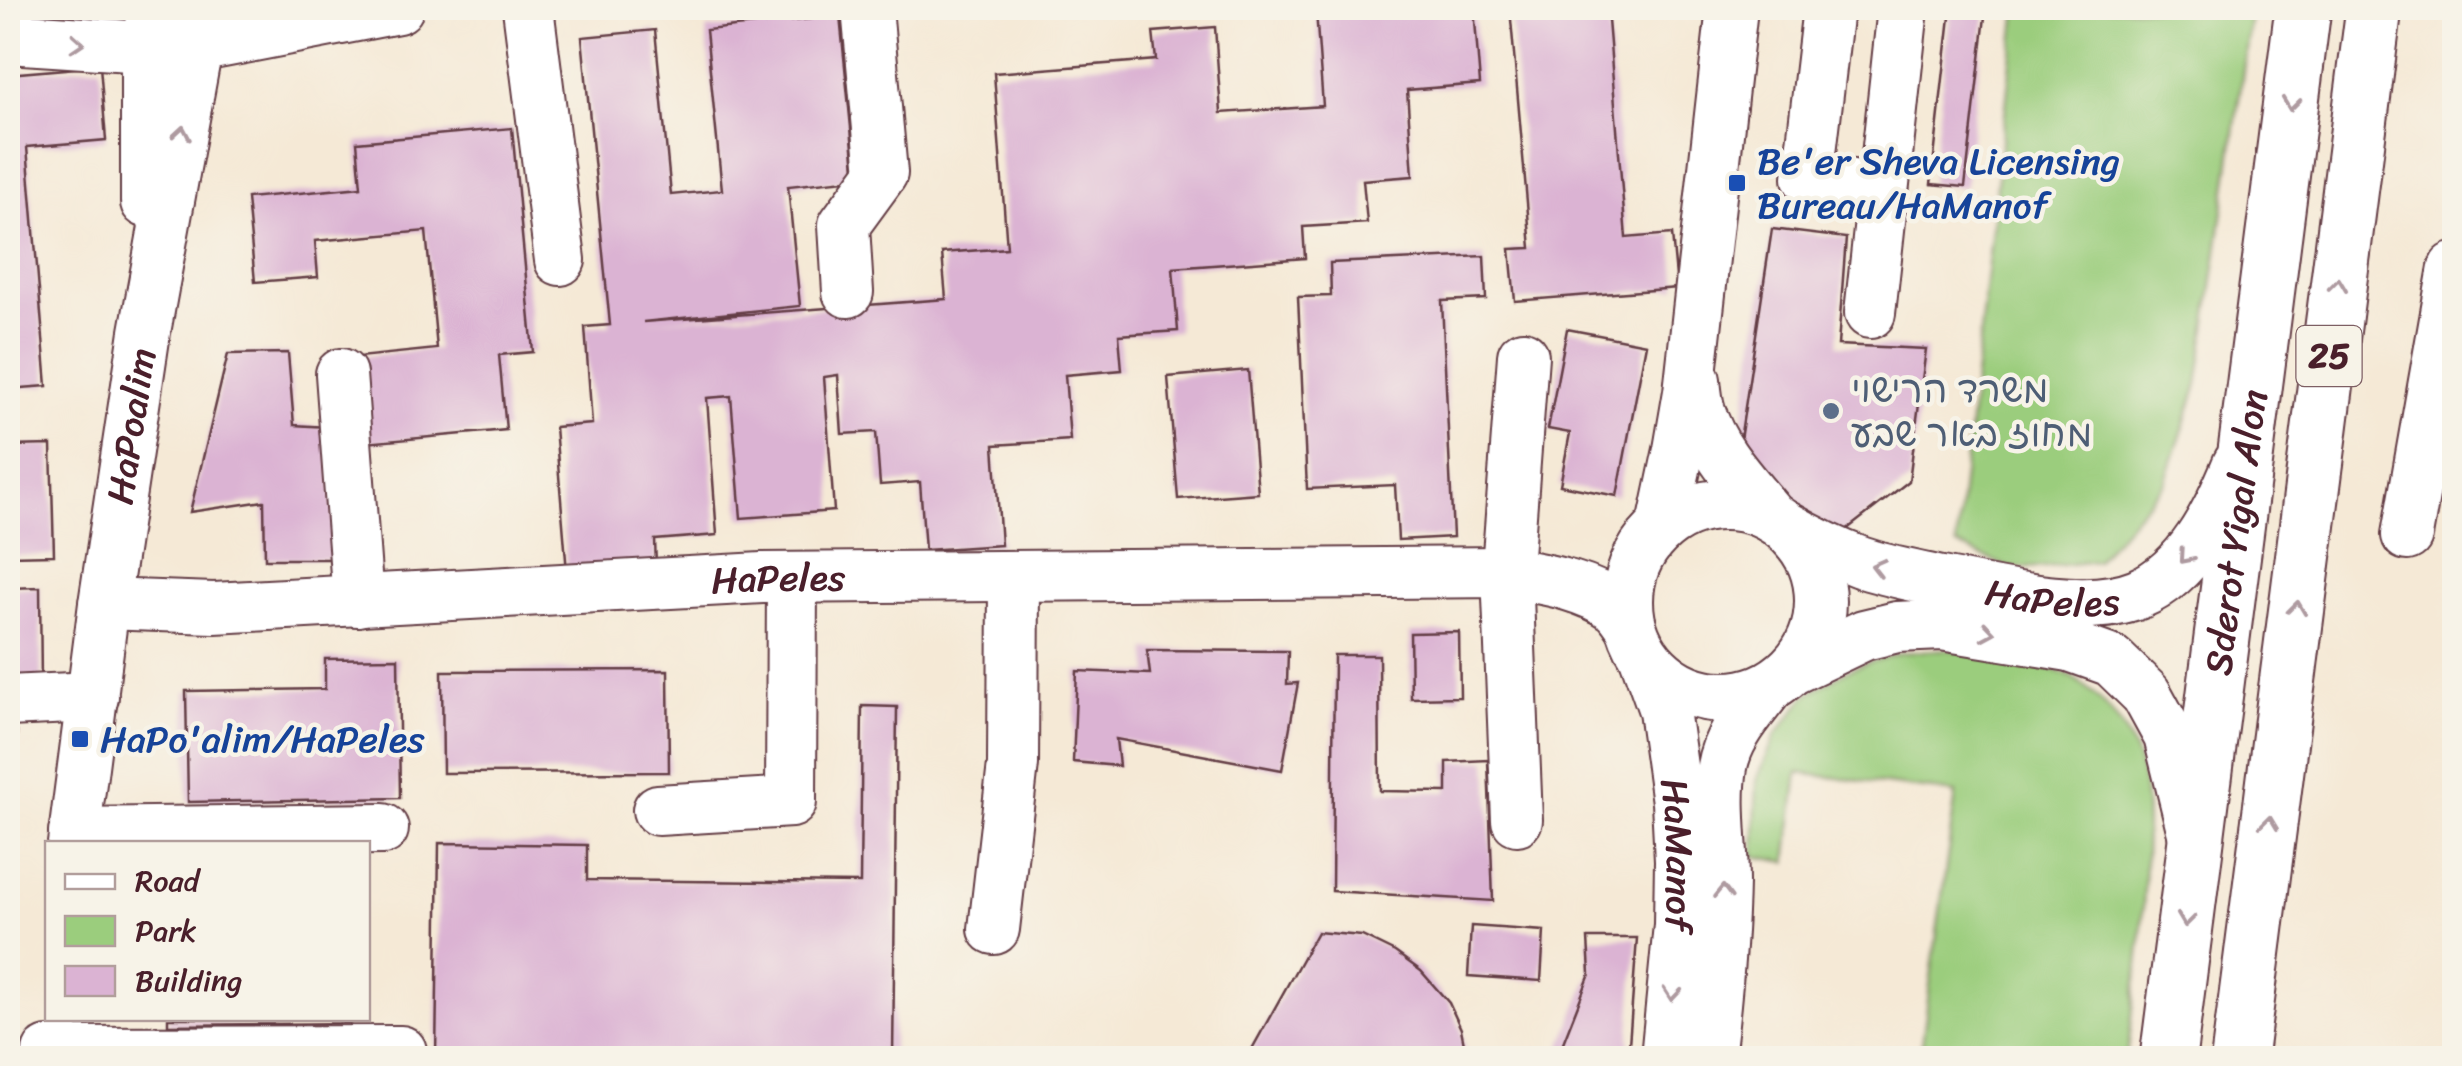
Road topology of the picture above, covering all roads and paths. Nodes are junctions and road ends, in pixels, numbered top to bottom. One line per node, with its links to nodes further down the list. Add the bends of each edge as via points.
1 (398, 8): 9 (street)
2 (528, 8): 13 (street)
3 (867, 8): 15 (street, via 882,172 844,225)
4 (1732, 8): 19 (street)
5 (1828, 8): 12 (street, via 1808,178)
6 (1903, 8): 12 (street)
7 (2304, 8): 21 (highway, Sderot Yigal Alon / 25, one-way to 21)
8 (2374, 8): 45 (highway, Sderot Yigal Alon / 25, one-way to 8)
9 (198, 27): 10 (street); 17 (street, HaPoalim, one-way to 9)
10 (150, 28): 11 (street, one-way to 10); 17 (street)
11 (8, 38)
12 (1883, 190): 16 (street)
13 (560, 260)
14 (2454, 268): 23 (street)
15 (848, 292)
16 (1870, 313)
17 (145, 332): 29 (street, HaPoalim)
18 (1523, 356): 25 (street)
19 (1692, 359): 22 (street, via 1700,411 1716,446); 24 (street, via 1680,450)
20 (341, 374): 28 (street)
21 (2248, 441): 22 (street, HaPeles, one-way to 22, via 2193,549 2139,594 2105,602 1998,594 1865,564); 38 (highway, Sderot Yigal Alon / 25)
22 (1778, 522): 24 (street, via 1750,508 1704,506); 31 (street, via 1805,550 1818,579 1820,610 1812,641)
23 (2408, 535)
24 (1654, 536): 25 (street, HaPeles, via 1601,558); 30 (street, via 1632,571 1628,598)
25 (1507, 570): 26 (street, HaPeles); 30 (street, HaPeles, via 1620,609); 35 (street)
26 (1014, 576): 27 (street, HaPeles); 39 (street, via 1013,764)
27 (792, 578): 28 (street, HaPeles); 34 (street, via 791,802)
28 (358, 601): 29 (street, HaPeles, via 214,608)
29 (104, 604): 32 (street, HaPoalim)
30 (1638, 641): 31 (street, via 1663,677 1714,698 1742,696); 42 (street, HaManof, one-way to 42, via 1664,710 1677,802 1679,926)
31 (1781, 678): 38 (street, HaPeles, one-way to 38, via 1833,648 1897,627 1942,625 2070,646 2112,661 2146,694 2169,736); 43 (street, HaManof, one-way to 31, via 1722,928 1722,766 1732,736)
32 (93, 696): 33 (street); 37 (street, HaPoalim)
33 (8, 700)
34 (658, 810)
35 (1517, 820)
36 (383, 829): 37 (street)
37 (73, 838)
38 (2196, 844): 44 (highway, Sderot Yigal Alon / 25, one-way to 44)
39 (994, 930)
40 (49, 1043): 41 (street)
41 (401, 1051)
42 (1666, 1058)
43 (1710, 1058)
44 (2168, 1058)
45 (2239, 1058)

